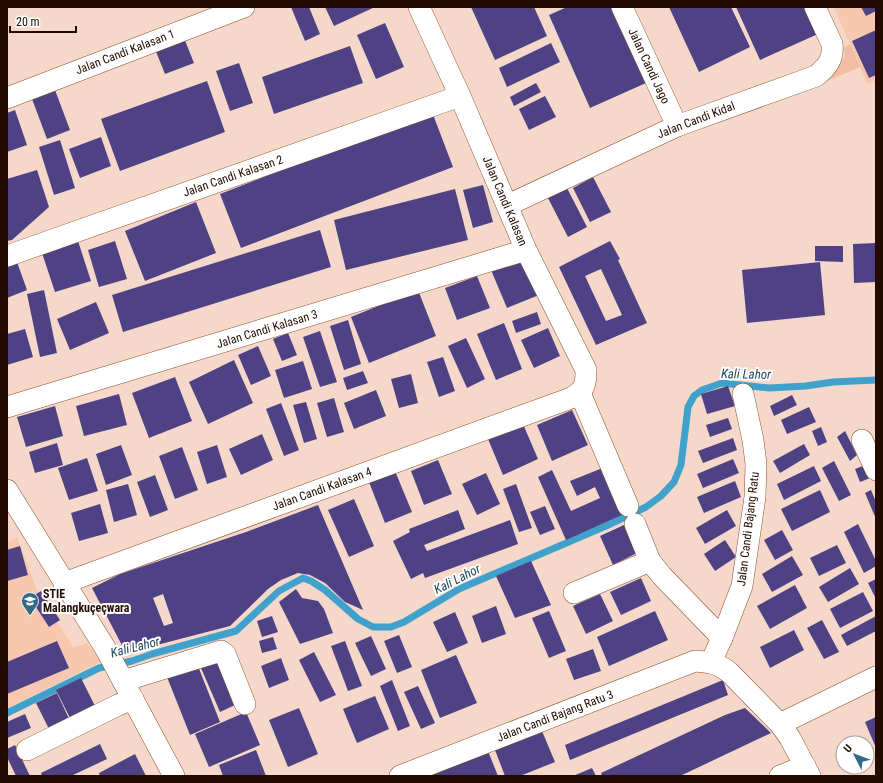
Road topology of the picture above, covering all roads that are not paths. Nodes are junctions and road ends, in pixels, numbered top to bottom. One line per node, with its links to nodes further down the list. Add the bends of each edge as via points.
1 (244, 7): 6 (street, Jalan Candi Kalasan 1)
2 (419, 7): 5 (street, Jalan Candi Kalasan)
3 (622, 7): 7 (street, Jalan Candi Jago)
4 (816, 7): 7 (street, Jalan Candi Kidal, via 832,44 831,58 816,76)
5 (460, 96): 8 (street, Jalan Candi Kalasan); 10 (street, Jalan Candi Kalasan 2)
6 (7, 98)
7 (677, 126): 8 (street, Jalan Candi Kidal)
8 (508, 205): 9 (street, Jalan Candi Kalasan)
9 (526, 250): 11 (street, Jalan Candi Kalasan, via 586,370 586,384); 13 (street, Jalan Candi Kalasan 3)
10 (7, 256)
11 (580, 393): 17 (street); 18 (street, Jalan Candi Kalasan 4)
12 (743, 394): 20 (street, Jalan Candi Bajang Ratu, via 756,464 755,497 742,586)
13 (7, 407)
14 (862, 440): 15 (street)
15 (876, 470)
16 (7, 490): 18 (street)
17 (650, 560): 19 (street); 20 (street, via 662,576)
18 (64, 583): 22 (street)
19 (574, 593)
20 (722, 638): 21 (street, Jalan Candi Bajang Ratu)
21 (711, 662): 26 (street, via 729,672); 30 (street, Jalan Candi Bajang Ratu 3, via 695,661)
22 (120, 675): 24 (street); 25 (street, via 221,652 225,654)
23 (876, 677): 26 (street)
24 (133, 699): 27 (street); 29 (street)
25 (245, 704)
26 (780, 724): 28 (street)
27 (27, 750)
28 (807, 771): 31 (street)
29 (174, 776)
30 (400, 776)
31 (780, 776)

